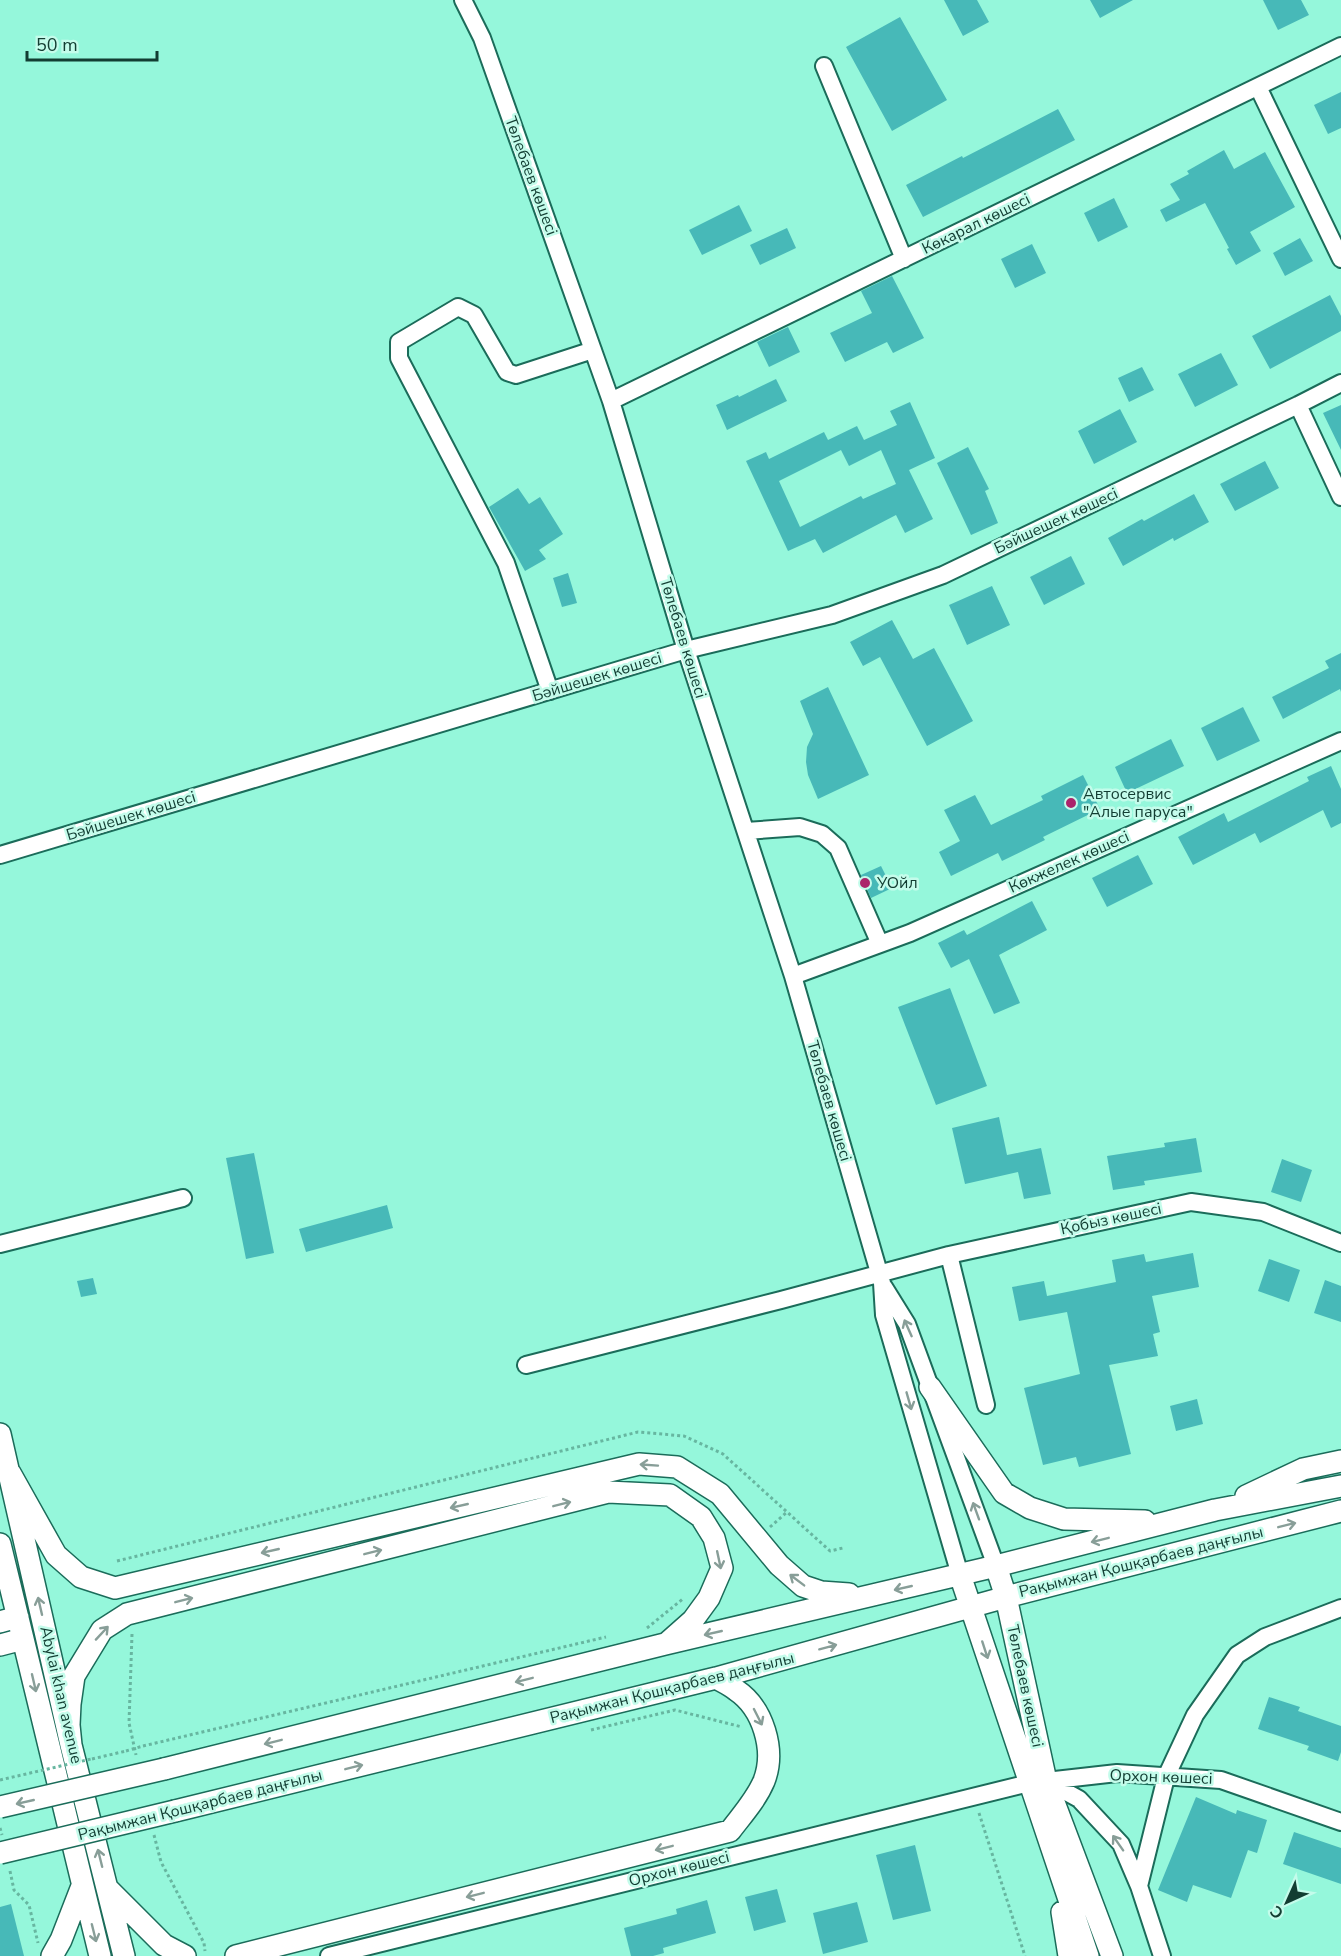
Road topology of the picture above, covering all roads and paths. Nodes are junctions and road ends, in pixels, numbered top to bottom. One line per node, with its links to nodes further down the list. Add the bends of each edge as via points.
1 (463, 0): 7 (street, Төлебаев көшесі, via 482,38)
2 (1341, 46): 4 (street, Көкарал көшесі)
3 (824, 66): 5 (street)
4 (1258, 87): 5 (street, Көкарал көшесі); 6 (street)
5 (904, 259): 9 (street, Көкарал көшесі)
6 (1341, 259)
7 (593, 350): 9 (street, Төлебаев көшесі); 13 (street, via 516,375 507,372 474,315 458,307 399,342 399,358 507,563)
8 (1341, 382): 10 (street, Бәйшешек көшесі)
9 (611, 401): 12 (street, Төлебаев көшесі)
10 (1298, 405): 11 (street); 12 (street, Бәйшешек көшесі, via 943,574 832,615)
11 (1341, 497)
12 (686, 650): 13 (street, Бәйшешек көшесі); 15 (street, Төлебаев көшесі)
13 (550, 691): 16 (street, Бәйшешек көшесі)
14 (1341, 741): 17 (street, Көкжелек көшесі)
15 (746, 831): 17 (street, via 800,827 822,834 838,848); 18 (street, Төлебаев көшесі)
16 (0, 855)
17 (880, 944): 18 (street, Көкжелек көшесі)
18 (793, 976): 23 (street, Төлебаев көшесі)
19 (183, 1198): 21 (street)
20 (1341, 1243): 22 (street, Қобыз көшесі, via 1263,1212 1191,1202)
21 (0, 1244)
22 (949, 1255): 23 (street, Қобыз көшесі); 26 (street)
23 (881, 1278): 24 (street, Қобыз көшесі); 25 (street, Төлебаев көшесі, one-way to 23, via 907,1324); 38 (street, Төлебаев көшесі, one-way to 38, via 884,1315)
24 (526, 1365)
25 (930, 1387): 34 (main road, via 1004,1493 1030,1508 1064,1519); 37 (street, Төлебаев көшесі, one-way to 25)
26 (986, 1406)
27 (0, 1434): 29 (main road, Abylai khan avenue)
28 (1341, 1461): 31 (main road, via 1303,1469)
29 (10, 1473): 40 (main road, one-way to 29, via 821,1592 803,1586 778,1566 720,1494 677,1467 639,1464 115,1588 81,1577 56,1555); 53 (main road, Abylai khan avenue, one-way to 29)
30 (1341, 1486): 31 (main road, Рақымжан Қошқарбаев даңғылы)
31 (1215, 1510): 34 (main road, Рақымжан Қошқарбаев даңғылы)
32 (1341, 1511): 41 (main road, Рақымжан Қошқарбаев даңғылы, one-way to 32)
33 (787, 1512): 35 (path)
34 (1167, 1522): 37 (main road, Рақымжан Қошқарбаев даңғылы, one-way to 37)
35 (770, 1527)
36 (0, 1544): 44 (main road, Abylai khan avenue)
37 (996, 1566): 38 (main road, Рақымжан Қошқарбаев даңғылы); 41 (main road, Төлебаев көшесі)
38 (960, 1575): 40 (main road, one-way to 40); 42 (main road, Төлебаев көшесі)
39 (690, 1592): 45 (path, via 650,1627)
40 (873, 1595): 48 (main road, one-way to 48)
41 (1006, 1597): 42 (main road, Рақымжан Қошқарбаев даңғылы); 56 (main road, Төлебаев көшесі)
42 (971, 1608): 50 (main road, Рақымжан Қошқарбаев даңғылы, one-way to 42); 56 (main road, Төлебаев көшесі, one-way to 56)
43 (1341, 1608): 54 (street, via 1265,1637 1237,1654 1195,1715)
44 (9, 1620): 47 (main road, Abylai khan avenue)
45 (638, 1630)
46 (615, 1635): 55 (path, bridge)
47 (23, 1639): 49 (main road); 63 (main road, Abylai khan avenue, one-way to 63)
48 (665, 1644): 53 (main road, one-way to 48, via 69,1714 74,1676 102,1630 127,1614 608,1492 670,1495 701,1517 714,1538 722,1568 709,1598 693,1620); 58 (main road, one-way to 58, bridge)
49 (0, 1645)
50 (716, 1678): 62 (main road, Рақымжан Қошқарбаев даңғылы, one-way to 50, bridge); 72 (main road, one-way to 72, via 738,1690 754,1708 765,1731 769,1755 764,1780 753,1802 730,1831)
51 (753, 1730): 52 (path, via 675,1710)
52 (583, 1732)
53 (71, 1745): 65 (main road, Abylai khan avenue, one-way to 53)
54 (1166, 1777): 56 (street, Орхон көшесі, via 1117,1773); 59 (street, Орхон көшесі, via 1221,1780); 64 (street)
55 (0, 1780)
56 (1037, 1782): 57 (street, Орхон көшесі); 60 (main road, Төлебаев көшесі); 64 (street, one-way to 56, via 1120,1845 1079,1799); 77 (main road, Төлебаев көшесі)
57 (973, 1797): 73 (street, Орхон көшесі); 74 (path)
58 (0, 1807)
59 (1341, 1822)
60 (1043, 1824): 75 (main road); 76 (main road, Төлебаев көшесі)
61 (0, 1828): 62 (path)
62 (4, 1854): 67 (path, via 14,1890 29,1905)
63 (82, 1886): 67 (main road, via 61,1940); 68 (main road, Abylai khan avenue, one-way to 68)
64 (1139, 1886): 78 (street)
65 (108, 1889): 69 (main road, Abylai khan avenue); 70 (main road, via 164,1945)
66 (204, 1943): 71 (path)
67 (46, 1953)
68 (100, 1956)
69 (124, 1956)
70 (185, 1956)
71 (205, 1956)
72 (236, 1956)
73 (329, 1956)
74 (1025, 1956)
75 (1069, 1956)
76 (1088, 1956)
77 (1112, 1956)
78 (1162, 1956)

